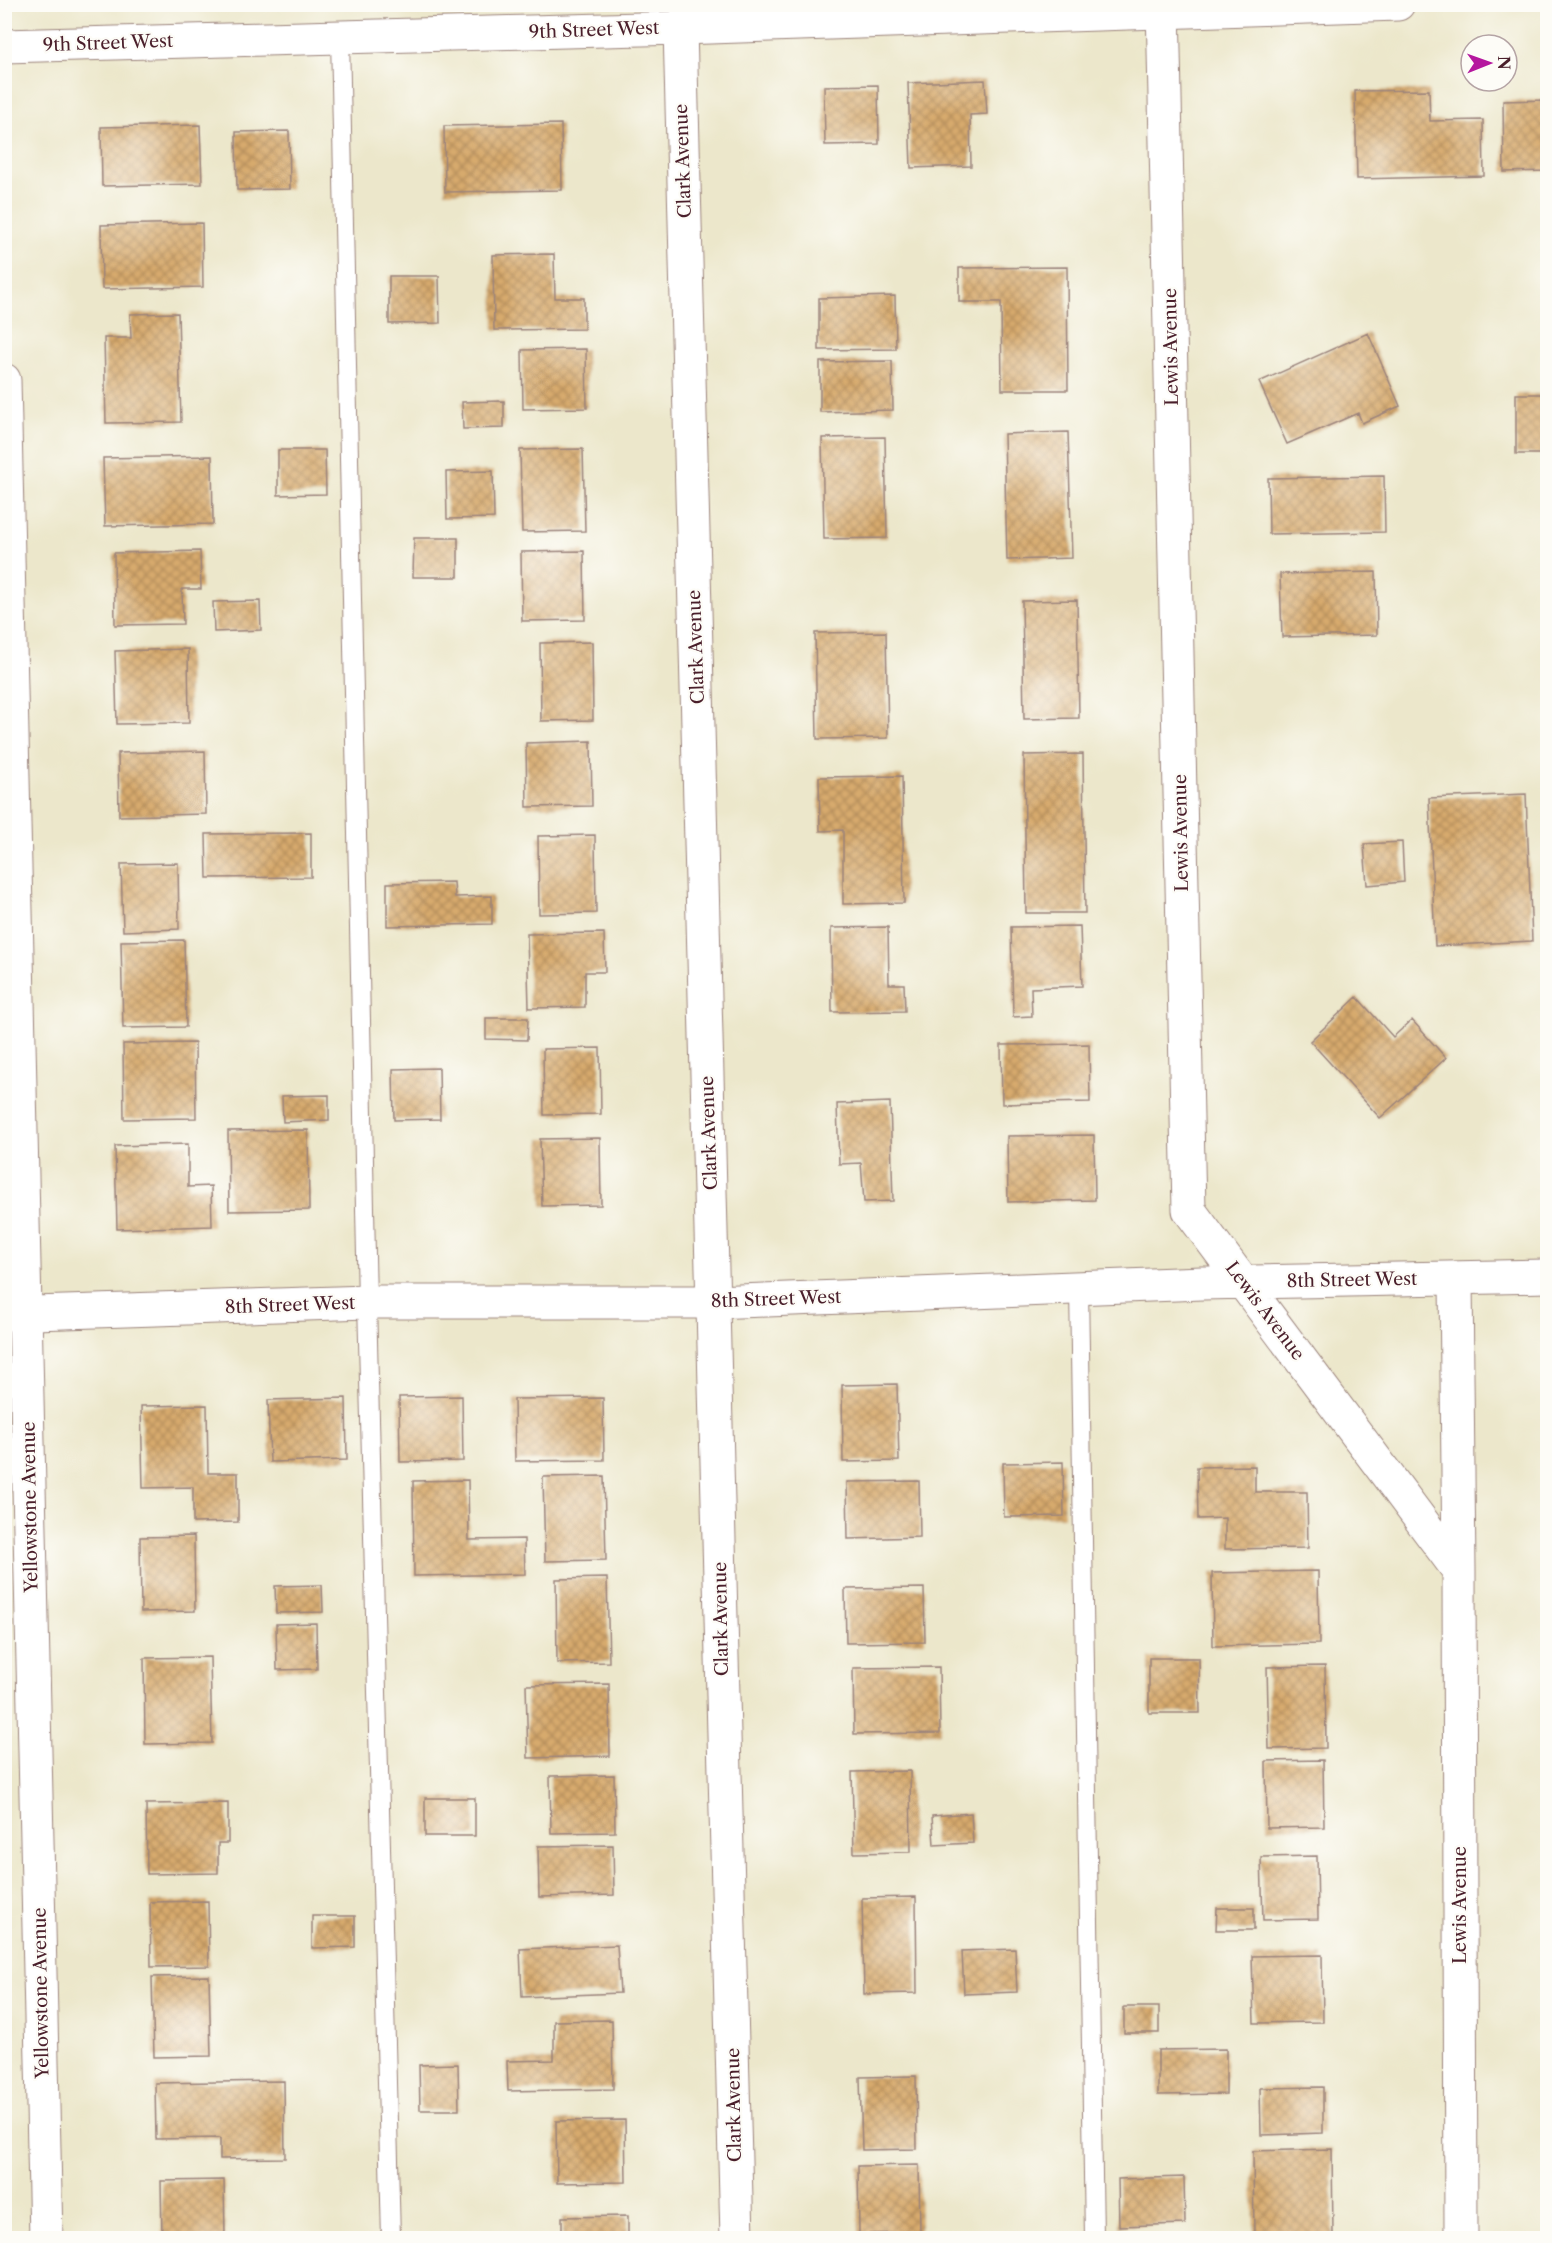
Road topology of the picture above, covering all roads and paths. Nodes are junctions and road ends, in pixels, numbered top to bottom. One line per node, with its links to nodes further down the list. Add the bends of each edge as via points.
1 (1398, 4): 2 (street, 9th Street West)
2 (1163, 9): 3 (street, 9th Street West); 9 (street, Lewis Avenue, via 1189,1210)
3 (680, 16): 4 (street, 9th Street West); 12 (street, Clark Avenue)
4 (340, 37): 5 (street, 9th Street West); 11 (lane)
5 (4, 46)
6 (4, 380): 13 (street, Yellowstone Avenue)
7 (1548, 1275): 8 (street, 8th Street West)
8 (1456, 1278): 9 (street, 8th Street West); 14 (street, Lewis Avenue)
9 (1244, 1282): 10 (street, 8th Street West); 14 (street, Lewis Avenue)
10 (1079, 1288): 12 (street, 8th Street West); 18 (lane)
11 (368, 1302): 12 (street, 8th Street West); 13 (street, 8th Street West); 16 (lane)
12 (713, 1302): 17 (street, Clark Avenue)
13 (15, 1314): 15 (street, Yellowstone Avenue)
14 (1459, 1571): 19 (street, Lewis Avenue)
15 (46, 2238)
16 (391, 2238)
17 (737, 2238)
18 (1094, 2238)
19 (1461, 2238)

